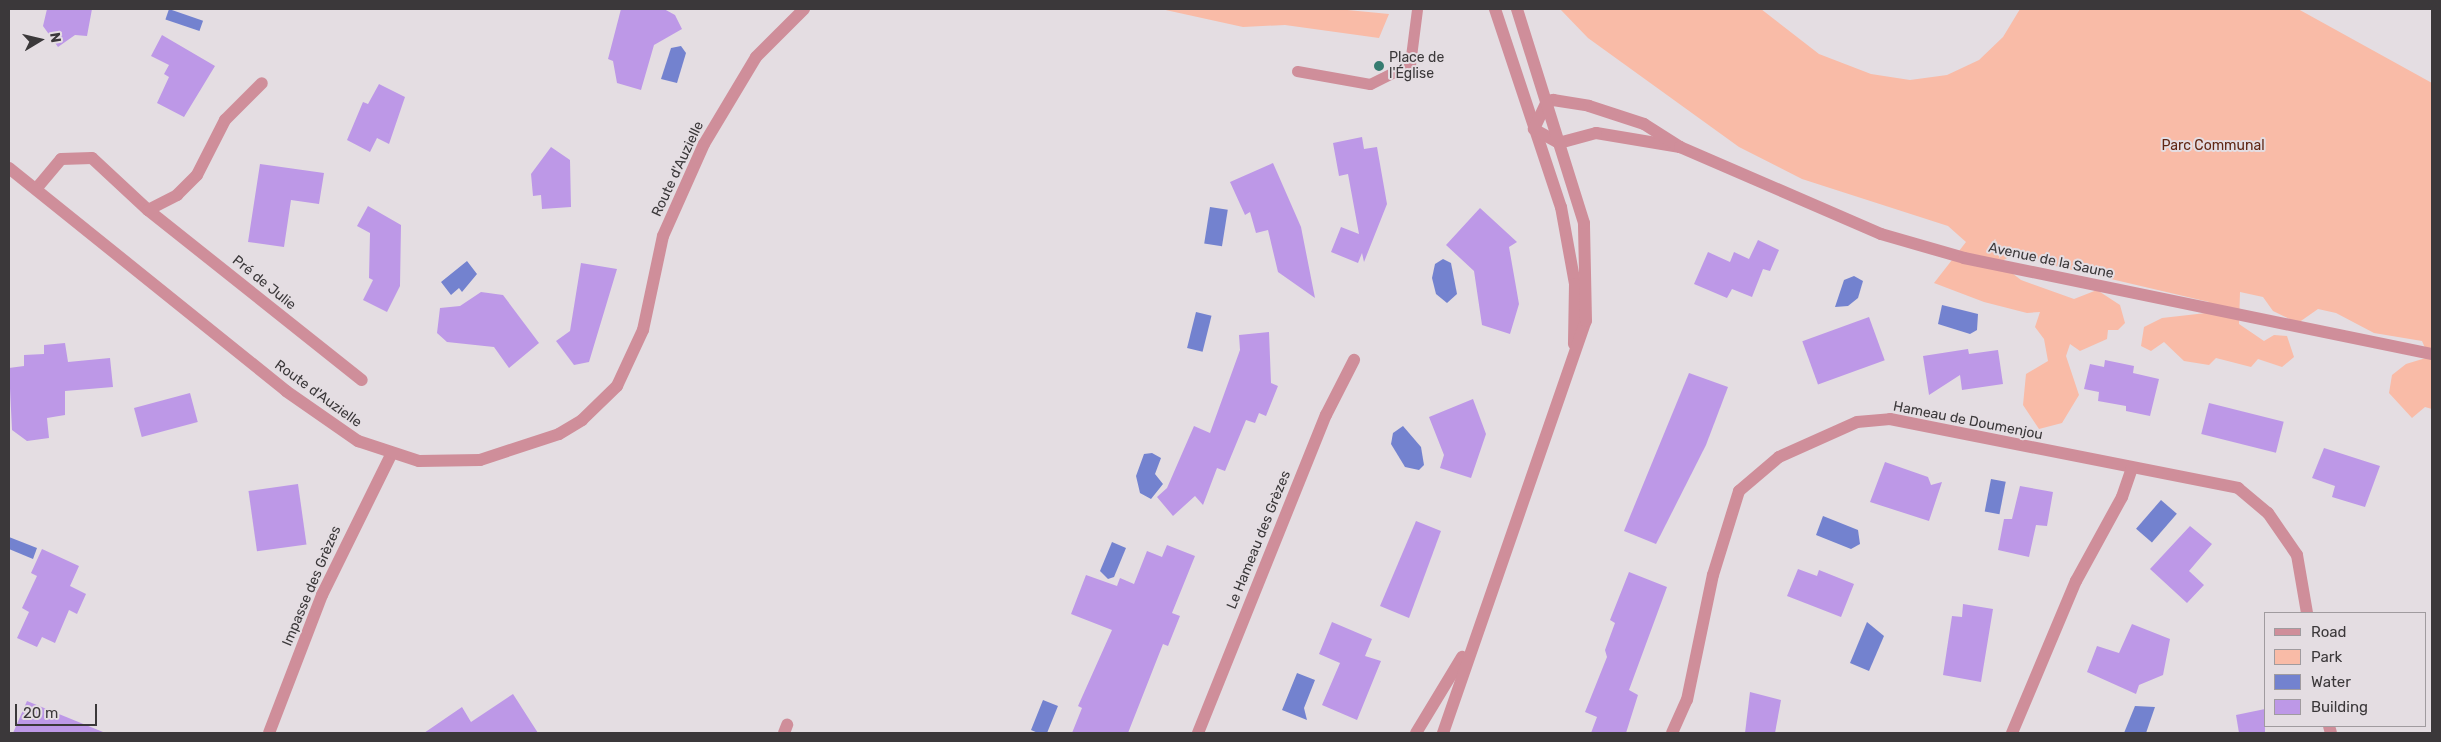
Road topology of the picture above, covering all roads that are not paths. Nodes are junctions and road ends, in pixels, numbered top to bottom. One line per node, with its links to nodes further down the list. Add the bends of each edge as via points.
1 (804, 9): 18 (street, Route d'Auzielle, via 756,57 704,144 663,236 637,349 617,386 599,406 559,434 508,454 449,463)
2 (1417, 9): 5 (lane, via 1410,64 1370,84)
3 (1495, 9): 8 (street)
4 (1516, 9): 7 (street)
5 (1297, 71)
6 (262, 83): 13 (street, via 225,120 197,175 177,195)
7 (1546, 103): 8 (street); 9 (street); 10 (street, Avenue de la Saune, via 1553,100 1621,114)
8 (1534, 129): 9 (street); 14 (street, via 1571,250)
9 (1559, 143): 10 (street, Avenue de la Saune, via 1596,133); 14 (street, via 1577,194 1587,261 1586,321)
10 (1680, 147): 15 (street, Avenue de la Saune, via 1828,215 1964,258)
11 (9, 168): 12 (street, Route d'Auzielle)
12 (36, 189): 13 (street, Pré de Julie, via 61,159 92,158); 18 (street, Route d'Auzielle, via 286,391 358,442)
13 (148, 210): 17 (street, Pré de Julie)
14 (1574, 354): 21 (street, via 1534,478)
15 (2432, 354)
16 (1354, 360): 23 (street, Le Hameau des Grèzes, via 1326,415)
17 (362, 380)
18 (391, 455): 22 (street, Impasse des Grèzes, via 322,595)
19 (2132, 468): 20 (street, Hameau de Doumenjou, via 2238,488 2268,513 2297,556); 26 (street, Hameau de Doumenjou, via 1890,419 1857,422 1779,457 1739,491 1713,575 1687,700); 27 (street, via 2122,497 2076,581)
20 (2307, 612)
21 (1471, 643): 24 (street); 25 (street)
22 (269, 733)
23 (1198, 733)
24 (1416, 733)
25 (1443, 733)
26 (1672, 733)
27 (2012, 733)

